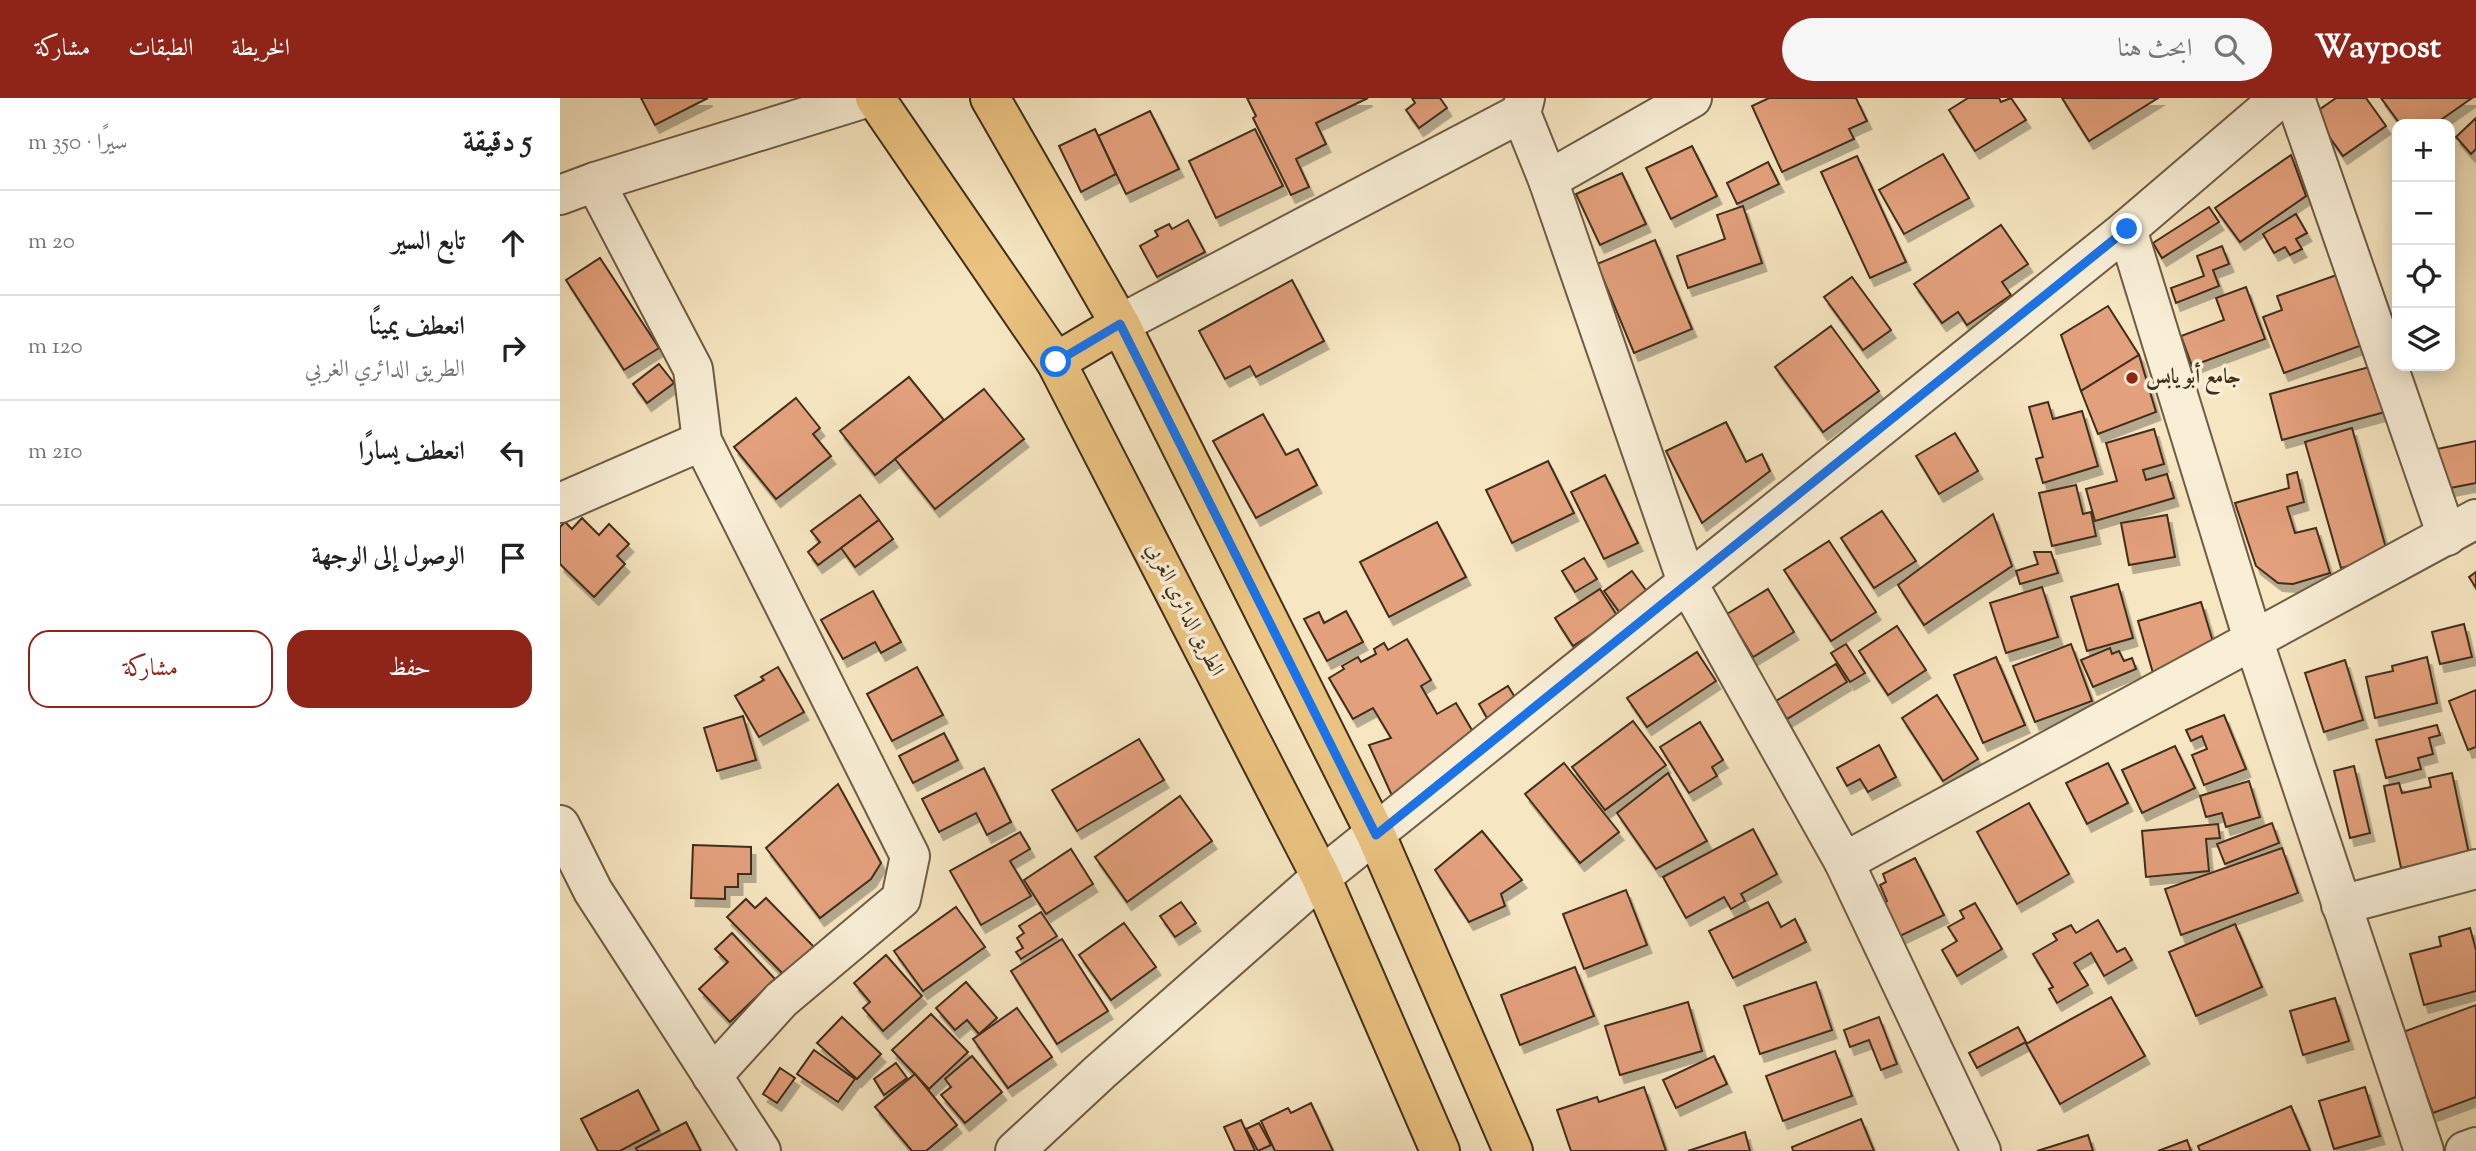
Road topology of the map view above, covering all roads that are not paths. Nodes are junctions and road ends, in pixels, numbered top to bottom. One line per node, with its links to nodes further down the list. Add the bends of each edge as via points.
1 (866, 98): 9 (street)
2 (875, 98): 12 (main road, الطريق الدائري الغربي)
3 (990, 98): 11 (main road)
4 (1692, 98): 8 (street)
5 (2280, 98): 10 (street)
6 (2295, 98): 15 (street)
7 (1523, 106): 8 (street); 11 (street)
8 (1548, 180): 16 (street)
9 (577, 189): 13 (street, via 693,369)
10 (2127, 229): 16 (street); 17 (street)
11 (1120, 324): 12 (main road); 19 (main road)
12 (1056, 362): 22 (main road, الطريق الدائري الغربي)
13 (702, 441): 14 (street); 24 (street, via 910,856 901,899 781,1000)
14 (560, 503)
15 (2462, 527): 17 (street)
16 (1687, 582): 19 (street); 20 (street)
17 (2253, 639): 20 (street); 23 (street)
18 (560, 825): 24 (street, via 593,891)
19 (1376, 835): 22 (street); 30 (main road)
20 (1844, 862): 31 (street)
21 (2476, 869): 23 (street)
22 (1321, 877): 25 (street, via 1110,1063); 29 (main road, الطريق الدائري الغربي)
23 (2341, 905): 32 (street)
24 (712, 1076): 27 (street)
25 (1051, 1138): 28 (street)
26 (2476, 1147): 33 (street)
27 (761, 1151)
28 (1015, 1151)
29 (1440, 1151)
30 (1513, 1151)
31 (1980, 1151)
32 (2424, 1151)
33 (2465, 1151)

